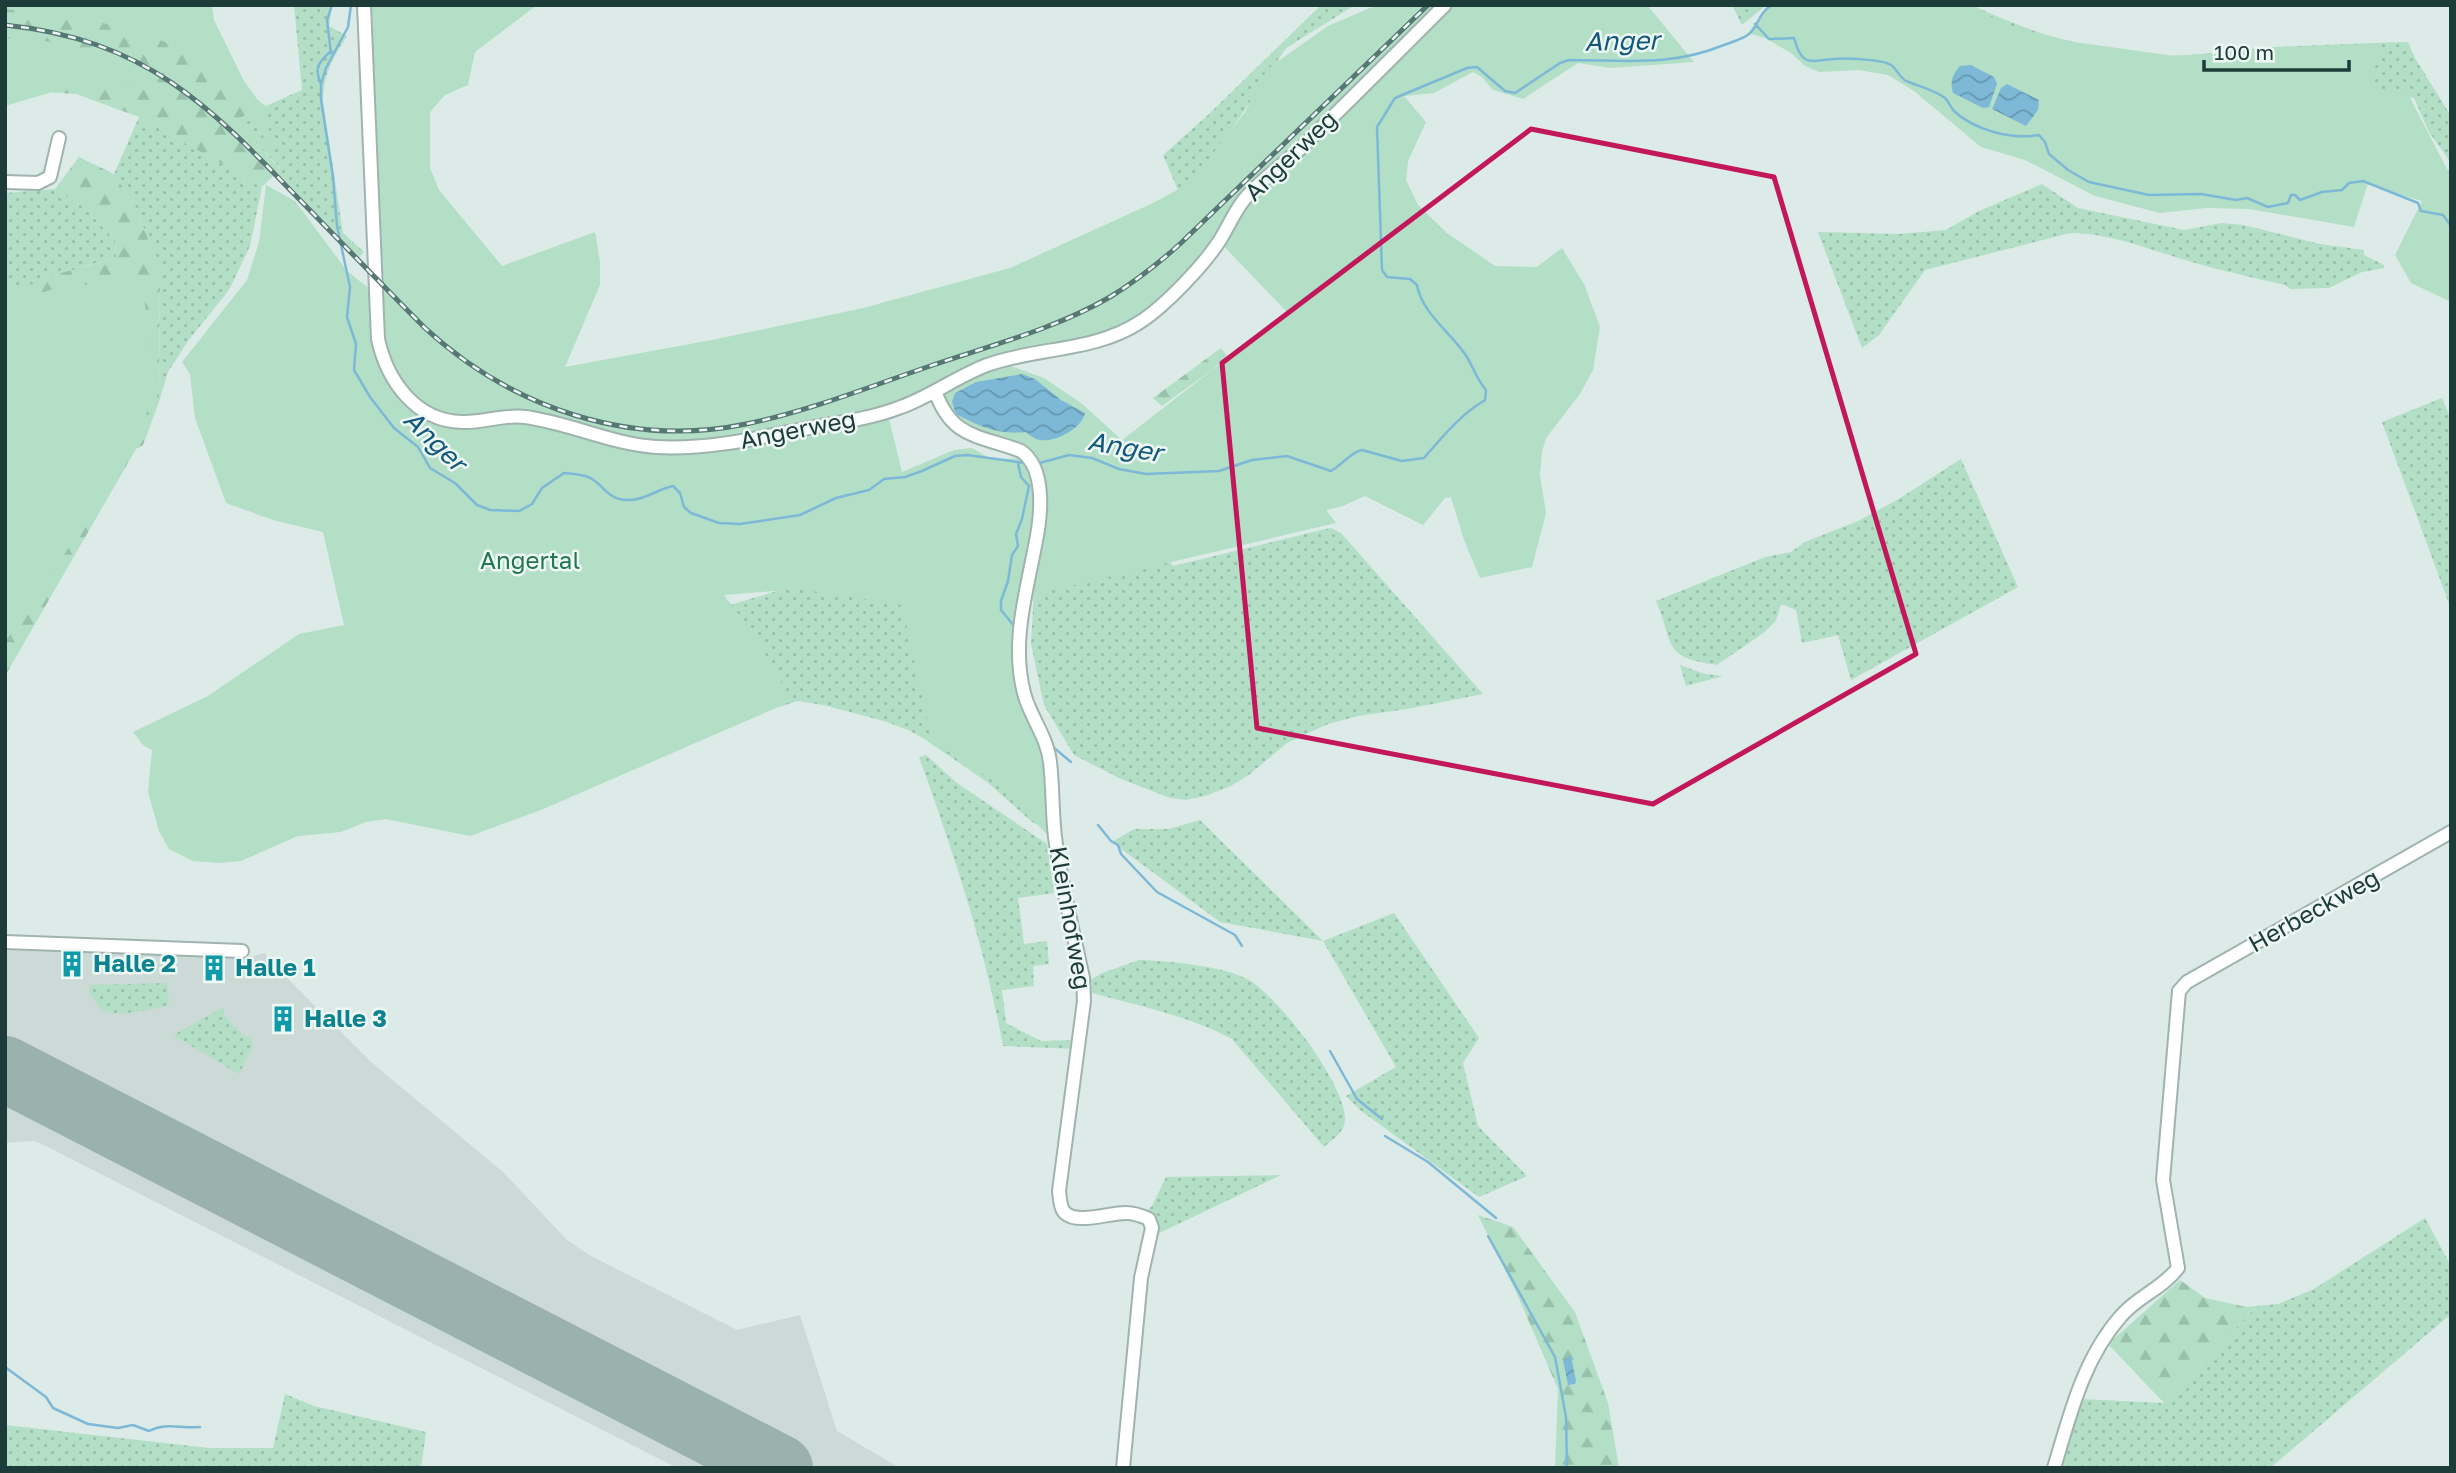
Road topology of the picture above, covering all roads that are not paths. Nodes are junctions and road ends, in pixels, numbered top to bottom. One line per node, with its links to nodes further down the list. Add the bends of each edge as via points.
1 (364, 5): 5 (street, Angerweg, via 378,339 396,384 425,411 462,422 524,416 623,443 691,447 878,415)
2 (1445, 5): 5 (street, Angerweg, via 1249,195 1206,258 1142,321 1092,342 986,366)
3 (59, 138): 4 (street, via 50,177 38,183)
4 (5, 182)
5 (935, 391): 9 (street, Kleinhofweg, via 955,426 1021,451 1033,463 1041,506 1020,629 1020,677 1048,754 1055,838 1084,1001 1060,1204 1072,1217 1126,1213 1149,1219 1152,1228 1141,1278)
6 (2451, 832): 10 (street, Herbeckweg, via 2187,982 2179,991 2163,1171 2178,1268 2122,1314 2106,1334 2082,1376)
7 (5, 942): 8 (street)
8 (242, 951)
9 (1124, 1468)
10 (2054, 1468)

